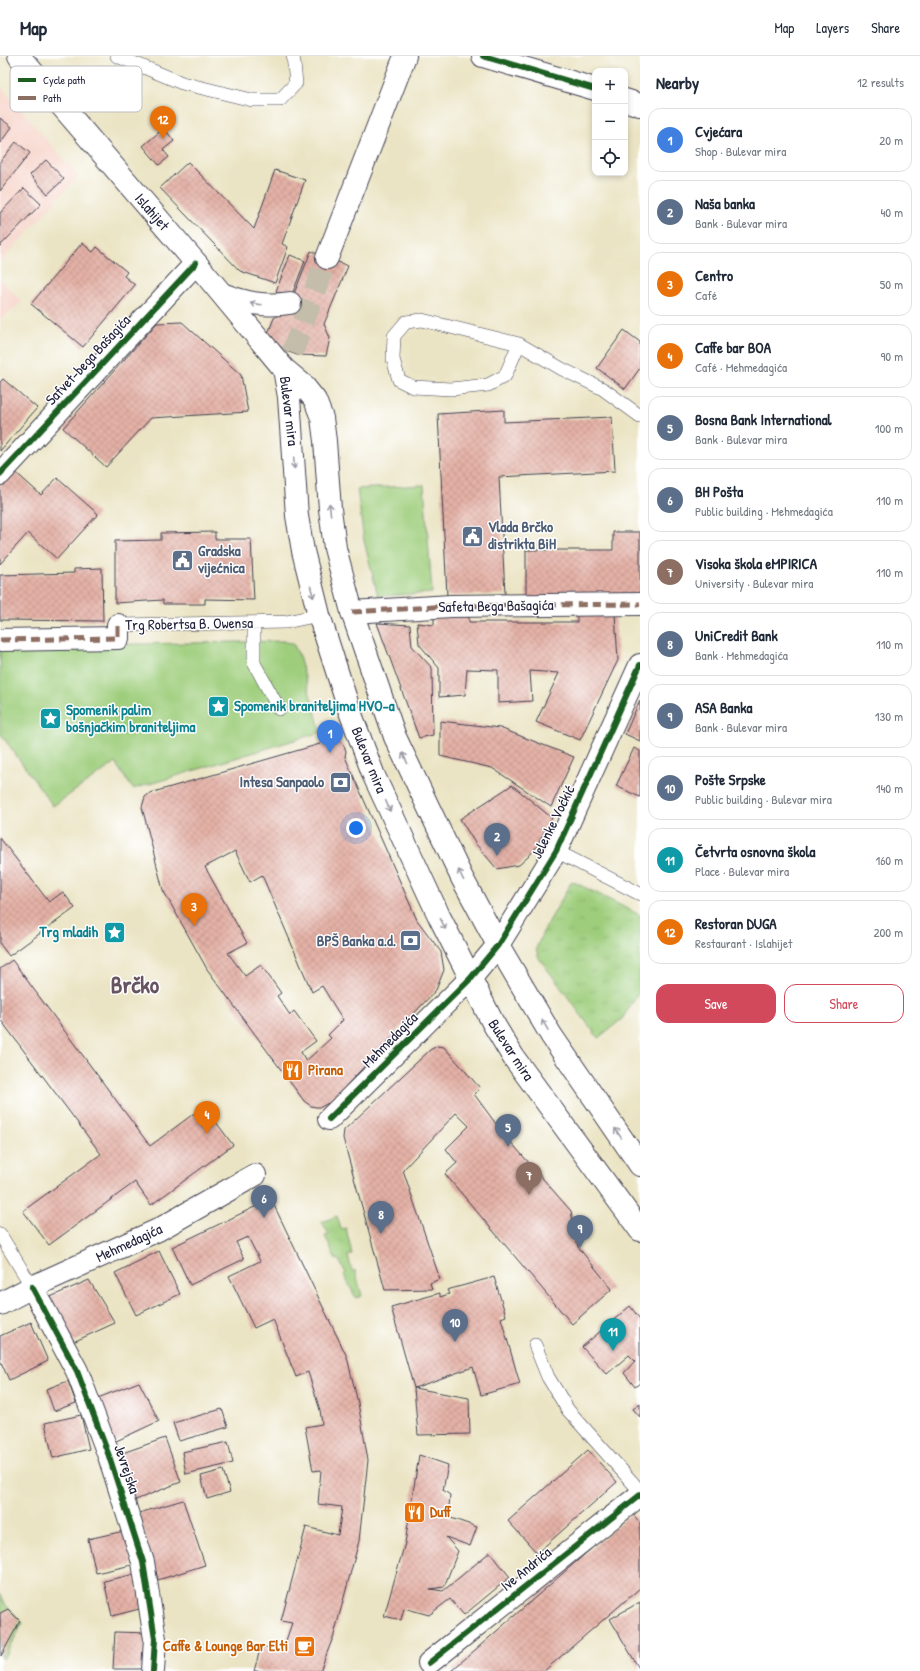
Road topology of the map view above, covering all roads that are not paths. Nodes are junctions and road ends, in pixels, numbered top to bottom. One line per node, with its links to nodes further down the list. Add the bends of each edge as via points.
1 (19, 56): 6 (main road, Islahijet)
2 (117, 56): 7 (lane)
3 (293, 56): 8 (lane, via 296,83 280,100 252,100 182,83)
4 (405, 56): 13 (main road)
5 (483, 56): 9 (main road)
6 (28, 66)
7 (141, 66)
8 (142, 66)
9 (592, 88)
10 (628, 101): 11 (main road)
11 (640, 105)
12 (67, 112): 14 (main road, Islahijet)
13 (327, 258)
14 (196, 263): 15 (main road, Islahijet); 20 (main road, Safvet-bega Bašagića)
15 (222, 294): 16 (main road, one-way to 15, via 251,304); 18 (main road, Islahijet)
16 (290, 303)
17 (519, 344): 17 (lane, via 422,320 406,322 394,336 393,359 399,380 413,387 451,389 488,385 505,376); 19 (lane, via 603,389)
18 (288, 361): 22 (main road, Bulevar mira, one-way to 18, via 334,540 322,418 315,400); 23 (main road, Bulevar mira, one-way to 23, via 297,516)
19 (640, 416)
20 (0, 474)
21 (640, 604): 22 (main road, Safeta Bega Bašagića, via 451,606)
22 (352, 612): 31 (main road, Bulevar mira, one-way to 22, via 462,878 395,737)
23 (319, 615): 24 (lane, Trg Robertsa B. Owensa, via 286,622); 32 (main road, Bulevar mira, one-way to 32, via 374,776)
24 (254, 624): 25 (lane, Trg Robertsa B. Owensa); 28 (lane, via 254,663)
25 (118, 625): 26 (main road, Trg Robertsa B. Owensa, via 118,638)
26 (0, 640)
27 (640, 664): 29 (main road, Jelenke Voćkić)
28 (279, 709)
29 (556, 851): 30 (lane); 31 (main road, Jelenke Voćkić)
30 (640, 894)
31 (498, 945): 32 (main road, Jelenke Voćkić); 34 (main road, Bulevar mira, one-way to 31, via 551,1035)
32 (470, 979): 33 (main road, Mehmedagića); 36 (main road, Bulevar mira, via 514,1058)
33 (329, 1119)
34 (640, 1165)
35 (255, 1175): 38 (main road, Mehmedagića, via 158,1230)
36 (640, 1230)
37 (0, 1234): 38 (lane)
38 (32, 1287): 39 (main road, Mehmedagića); 44 (main road, Jevrejska, via 77,1371 110,1456 144,1562 156,1639)
39 (0, 1304)
40 (535, 1345): 41 (lane, via 548,1377 568,1410)
41 (640, 1491)
42 (640, 1495): 43 (main road, Ive Andrića)
43 (429, 1663)
44 (153, 1671)

